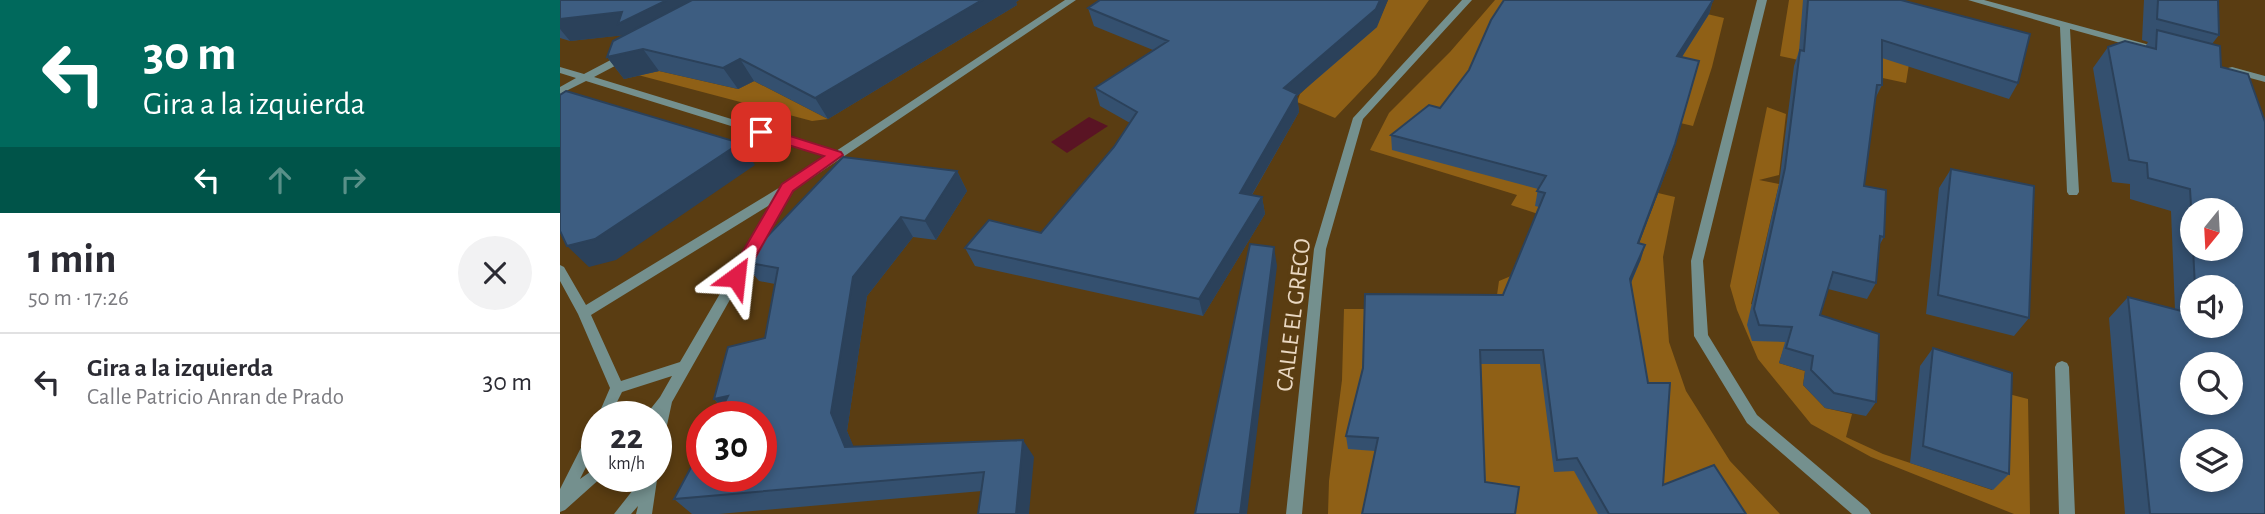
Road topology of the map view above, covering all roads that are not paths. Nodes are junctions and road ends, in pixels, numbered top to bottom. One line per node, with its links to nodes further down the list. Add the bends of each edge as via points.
1 (1071, 0): 13 (street)
2 (1467, 0): 30 (street, CALLE EL GRECO, via 1358,118 1320,249)
3 (1762, 0): 31 (street, via 1697,261 1701,336 1752,419)
4 (1973, 0): 5 (street)
5 (2065, 25): 6 (street); 15 (street)
6 (2159, 50)
7 (637, 51): 10 (street)
8 (2225, 68): 11 (street)
9 (560, 70): 10 (street)
10 (586, 77): 12 (street); 13 (street)
11 (2265, 79)
12 (560, 91)
13 (836, 155): 14 (street)
14 (788, 188): 17 (street); 18 (street)
15 (2073, 192)
16 (560, 270): 17 (street)
17 (584, 313): 20 (street)
18 (685, 366): 20 (street); 22 (street)
19 (2062, 367): 32 (street)
20 (617, 388): 21 (street)
21 (610, 401)
22 (665, 401)
23 (581, 462): 27 (street)
24 (581, 487): 27 (street)
25 (640, 492): 28 (street)
26 (648, 492): 29 (street)
27 (560, 505)
28 (622, 514)
29 (644, 514)
30 (1294, 514)
31 (1863, 514)
32 (2067, 514)

